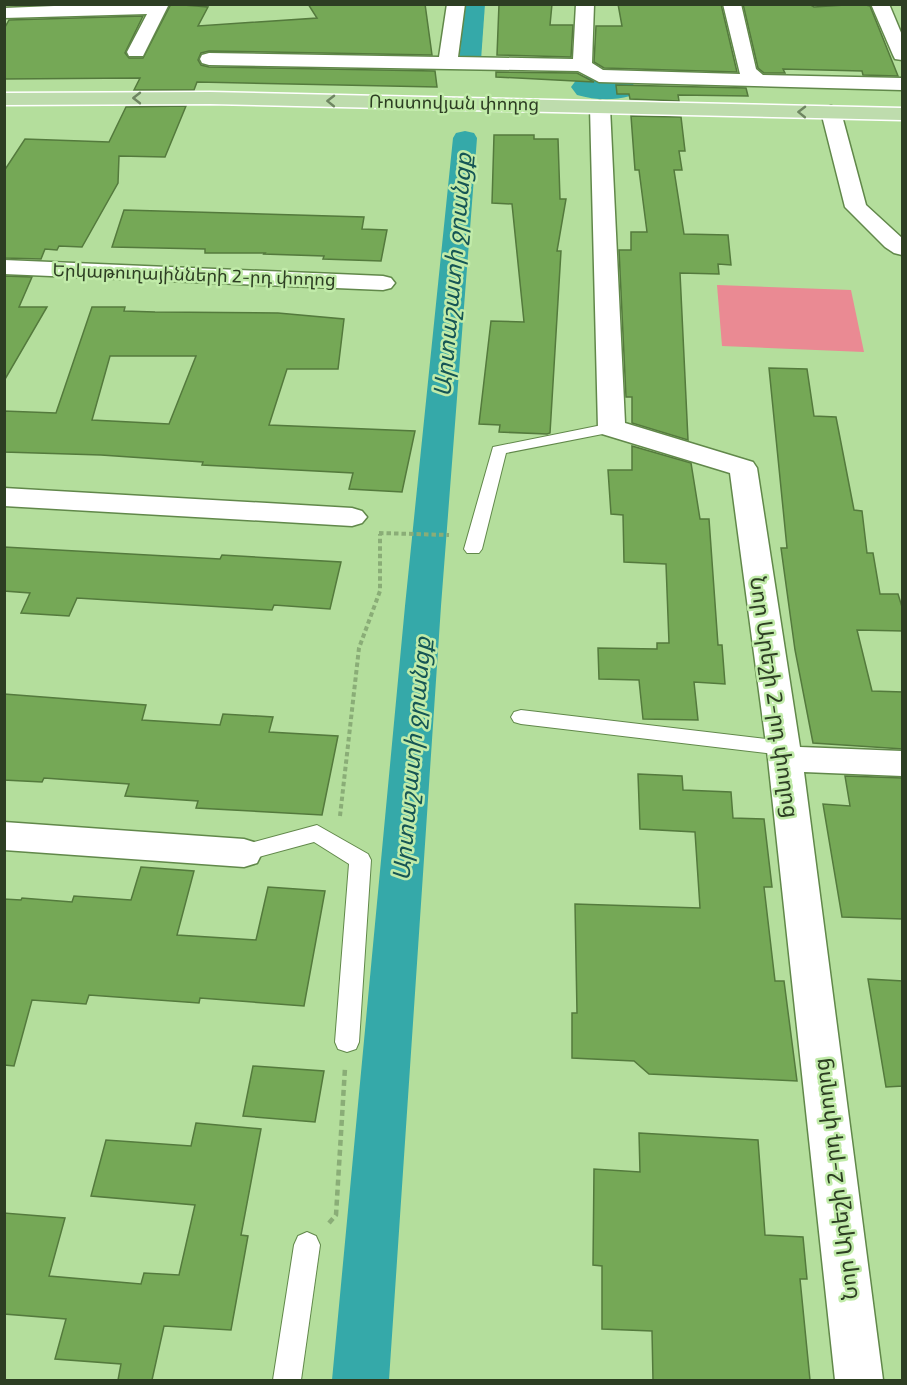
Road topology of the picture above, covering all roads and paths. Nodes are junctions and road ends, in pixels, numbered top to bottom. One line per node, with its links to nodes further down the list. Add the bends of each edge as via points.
1 (456, 4): 10 (street)
2 (585, 4): 11 (street)
3 (732, 4): 12 (street, via 747,71)
4 (880, 4): 8 (street)
5 (160, 6): 6 (street); 7 (street)
6 (4, 13)
7 (136, 52)
8 (903, 55)
9 (209, 59): 10 (street)
10 (448, 62): 11 (street)
11 (582, 65): 12 (street, via 599,76)
12 (758, 80): 13 (street)
13 (903, 84)
14 (4, 99): 16 (main road, Ռոստովյան փողոց, one-way to 14, via 210,98)
15 (903, 114): 20 (main road, Ռոստովյան փողոց)
16 (600, 116): 19 (main road, Ռոստովյան փողոց); 20 (main road, Ռոստովյան փողոց); 25 (street)
17 (212, 117): 18 (main road)
18 (4, 118)
19 (248, 118)
20 (834, 122): 21 (main road, Ռոստովյան փողոց); 22 (street, via 856,207)
21 (903, 134)
22 (903, 248)
23 (4, 267): 24 (street, Երկաթուղայինների 2-րդ փողոց)
24 (383, 283)
25 (612, 428): 31 (lane, via 499,450); 33 (street, Նոր Արեշի 2-րդ փողոց, via 742,468)
26 (4, 497): 27 (street)
27 (352, 517)
28 (380, 534): 35 (path, via 380,591 360,648 340,819)
29 (409, 534): 30 (path)
30 (448, 535)
31 (473, 549)
32 (521, 717): 33 (lane)
33 (784, 753): 34 (street); 41 (street, Նոր Արեշի 2-րդ փողոց)
34 (903, 763)
35 (317, 833): 37 (lane); 38 (lane, via 360,860)
36 (4, 836): 37 (street)
37 (244, 853)
38 (347, 1042): 39 (path, via 336,1215)
39 (307, 1245): 40 (lane)
40 (287, 1380)
41 (859, 1380)

